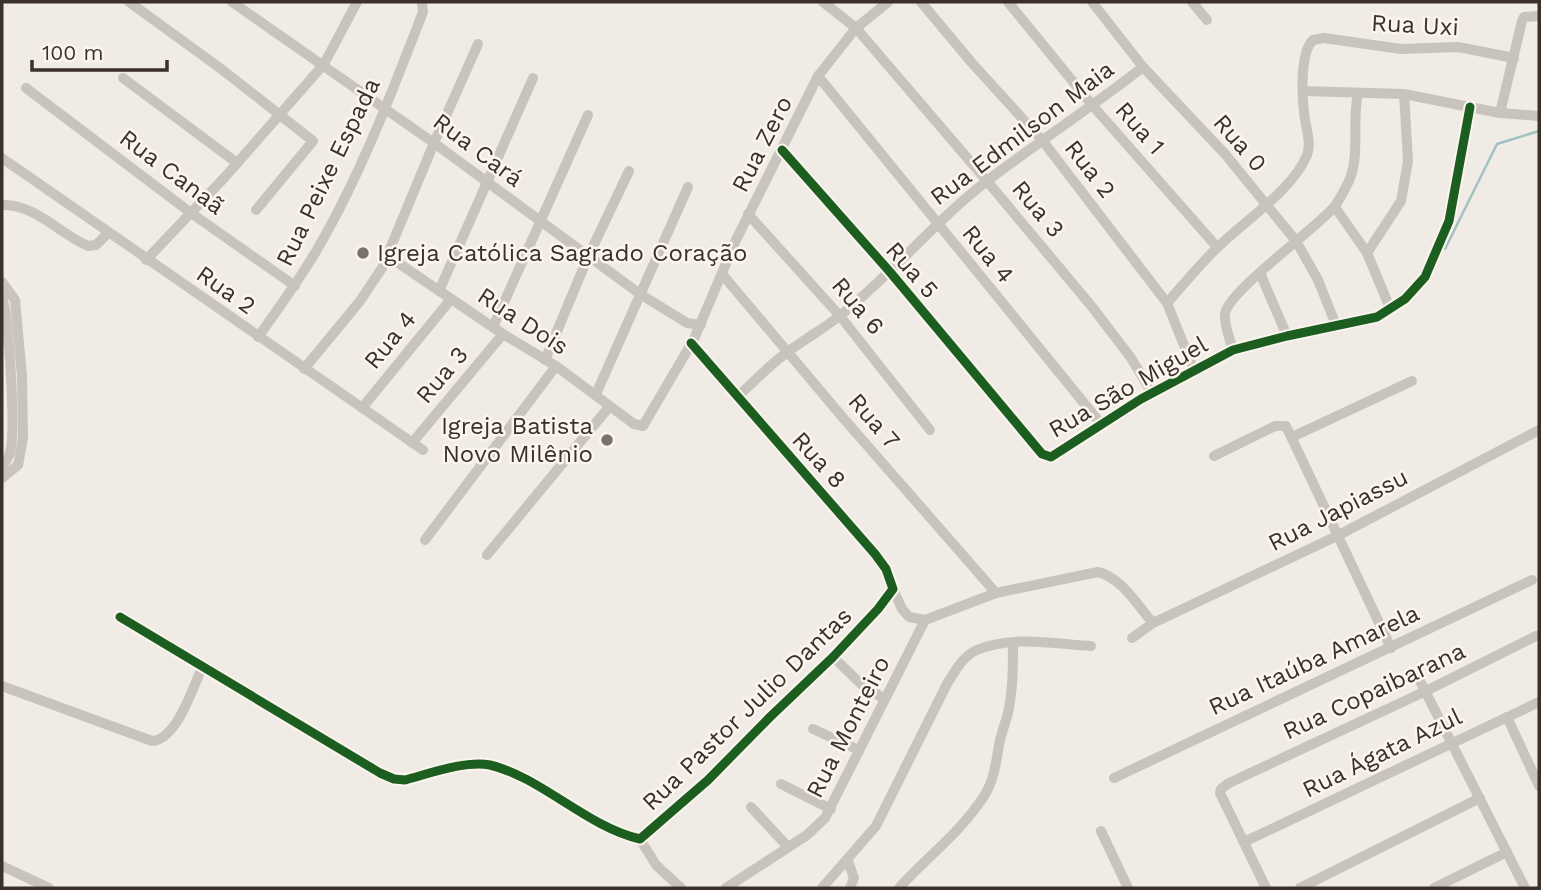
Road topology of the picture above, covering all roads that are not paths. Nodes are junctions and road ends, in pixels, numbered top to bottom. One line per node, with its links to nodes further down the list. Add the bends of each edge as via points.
1 (129, 2): 29 (street)
2 (232, 2): 16 (street, Rua Cará)
3 (356, 2): 16 (street)
4 (422, 2): 27 (street, Rua Peixe Espada, via 421,17)
5 (823, 2): 13 (street, Rua 3)
6 (888, 2): 13 (street, Rua Zero)
7 (921, 2): 32 (street, Rua 2)
8 (1008, 2): 25 (street, Rua 1)
9 (1093, 2): 17 (street, Rua 0)
10 (1192, 2): 12 (street)
11 (1539, 16): 15 (street, via 1524,17)
12 (1207, 20)
13 (856, 28): 18 (street, Rua Zero); 38 (street, Rua 3)
14 (478, 44): 33 (street)
15 (1514, 58): 22 (street, Rua Uxi, via 1458,47 1401,49 1324,38 1313,40 1307,48); 28 (street)
16 (324, 64): 27 (street, Rua Cará); 29 (street)
17 (1143, 67): 25 (street, Rua Edmilson Maia); 42 (street, Rua 0)
18 (818, 76): 34 (street, Rua Zero); 48 (street, Rua 4)
19 (123, 78): 36 (street)
20 (533, 78): 39 (street, Rua 4)
21 (26, 88): 45 (street, Rua Canaã)
22 (1303, 91): 23 (street); 42 (street, via 1307,153)
23 (1358, 93): 24 (street); 43 (street, via 1356,164)
24 (1404, 94): 26 (street); 52 (street, via 1408,161 1401,201)
25 (1093, 106): 32 (street, Rua Edmilson Maia); 51 (street, Rua 1)
26 (1470, 107): 28 (street); 66 (street, Rua São Miguel, via 1449,221 1425,277)
27 (386, 108): 33 (street, Rua Cará); 60 (street, Rua Peixe Espada, via 319,247)
28 (1500, 113): 31 (street)
29 (278, 114): 36 (street); 44 (street, via 313,142)
30 (588, 115): 47 (street, Rua 3)
31 (1539, 116)
32 (1041, 140): 38 (street, Rua Edmilson Maia); 65 (street, Rua 2)
33 (434, 142): 39 (street, Rua Cará); 53 (street)
34 (782, 150): 46 (street, Rua Zero); 56 (street, Rua 5)
35 (2, 158): 49 (street)
36 (237, 163): 45 (street)
37 (629, 170): 54 (street)
38 (987, 181): 48 (street, Rua Edmilson Maia); 85 (street, Rua 3, via 1093,308)
39 (488, 184): 47 (street, Rua Cará); 61 (street, Rua 4)
40 (688, 187): 62 (street)
41 (2, 205): 49 (street, via 33,213 88,246 96,245)
42 (1267, 205): 50 (street, Rua 0); 51 (street)
43 (1335, 207): 50 (street); 52 (street)
44 (256, 210)
45 (191, 213): 55 (street); 60 (street, Rua Canaã)
46 (748, 214): 58 (street, Rua Zero); 67 (street, Rua 6)
47 (540, 222): 54 (street, Rua Cará); 71 (street, Rua 3)
48 (936, 224): 56 (street, Rua Edmilson Maia); 92 (street, Rua 4)
49 (108, 233): 55 (street, Rua 2)
50 (1296, 241): 57 (street); 70 (street, Rua 0)
51 (1217, 247): 65 (street)
52 (1367, 253): 66 (street)
53 (388, 256): 61 (street, Rua Dois); 80 (street, via 360,301)
54 (588, 257): 62 (street, Rua Cará); 78 (street)
55 (146, 260): 74 (street, Rua 2)
56 (890, 272): 67 (street, Rua Edmilson Maia); 90 (street, Rua 5)
57 (1260, 273): 73 (street); 76 (street, via 1228,306 1226,324)
58 (722, 274): 69 (street, Rua Zero); 77 (street, Rua 7)
59 (2, 282): 83 (street, via 15,300)
60 (295, 286): 74 (street, Rua Peixe Espada)
61 (439, 291): 64 (street, Rua Dois)
62 (640, 294): 68 (street, Rua Cará); 86 (street)
63 (2, 298): 81 (street)
64 (451, 299): 71 (street, Rua Dois); 89 (street, Rua 4)
65 (1167, 303): 82 (street)
66 (1391, 308): 70 (street, Rua São Miguel, via 1377,317)
67 (840, 316): 77 (street, Rua Edmilson Maia); 93 (street, Rua 6)
68 (687, 323): 69 (street, Rua Cará); 75 (street, Rua 8)
69 (701, 325): 75 (street, Rua Zero)
70 (1336, 325): 73 (street, Rua São Miguel)
71 (493, 327): 72 (street, Rua Dois)
72 (503, 334): 78 (street, Rua Dois); 96 (street, Rua 3)
73 (1287, 336): 76 (street, Rua São Miguel)
74 (258, 337): 80 (street, Rua 2)
75 (693, 341): 87 (street, Rua 8); 91 (street, Rua Zero, via 645,425)
76 (1233, 350): 82 (street, Rua São Miguel)
77 (787, 352): 87 (street, Rua Edmilson Maia); 106 (street, Rua 7)
78 (545, 359): 79 (street, Rua Dois)
79 (556, 366): 86 (street, Rua Dois); 102 (street)
80 (304, 369): 89 (street, Rua 2)
81 (6, 370): 83 (street); 99 (street, via 13,436)
82 (1194, 370): 85 (street, Rua São Miguel)
83 (22, 376): 99 (street, via 23,438)
84 (1412, 382): 95 (street)
85 (1152, 393): 92 (street, Rua São Miguel)
86 (596, 394): 88 (street, Rua Dois)
87 (737, 397): 105 (street, Rua 8, via 876,554)
88 (609, 407): 91 (street, Rua Dois); 103 (street)
89 (362, 408): 96 (street, Rua 2)
90 (1011, 416): 92 (street, Rua São Miguel, via 1042,454 1051,457)
91 (634, 424)
92 (1101, 424)
93 (929, 430)
94 (1539, 430): 101 (street, Rua Japiassu)
95 (1292, 437): 98 (street, via 1286,426 1275,426); 101 (street)
96 (412, 443): 97 (street, Rua 2)
97 (423, 450)
98 (1214, 456)
99 (7, 462): 100 (street, via 9,474)
100 (2, 478)
101 (1337, 536): 109 (street, Rua Japiassu); 114 (street)
102 (425, 540)
103 (487, 555)
104 (1532, 580): 114 (street, Rua Itaúba Amarela)
105 (892, 589): 108 (street, via 909,617); 115 (street, Rua Pastor Julio Dantas)
106 (996, 593): 108 (street); 109 (street, via 1098,572 1122,587)
107 (120, 617): 116 (street, Rua Pastor Julio Dantas)
108 (925, 620): 120 (street, Rua Monteiro)
109 (1153, 623): 111 (street, Rua Japiassu)
110 (1536, 636): 119 (street, Rua Copaibarana)
111 (1132, 638)
112 (1013, 643): 113 (street); 137 (street, via 976,650 962,660 881,818); 144 (street, via 1008,712 997,765 984,795 945,845)
113 (1091, 646)
114 (1391, 648): 126 (street, Rua Itaúba Amarela)
115 (833, 657): 120 (street); 133 (street, Rua Pastor Julio Dantas, via 708,780)
116 (202, 668): 118 (street, via 175,725 160,740 152,741); 133 (street, Rua Pastor Julio Dantas, via 394,779 471,764 489,765)
117 (1418, 675): 119 (street)
118 (2, 686)
119 (1426, 691): 124 (street); 134 (street, Rua Copaibarana, via 1221,789)
120 (884, 699): 125 (street, Rua Monteiro)
121 (1539, 702): 122 (street, Rua Ágata Azul)
122 (1507, 717): 124 (street, Rua Ágata Azul); 128 (street)
123 (813, 729): 125 (street)
124 (1453, 742): 129 (street); 134 (street, Rua Ágata Azul)
125 (859, 750): 131 (street, Rua Monteiro)
126 (1114, 778)
127 (781, 784): 131 (street)
128 (1539, 786)
129 (1480, 798): 136 (street); 147 (street)
130 (751, 807): 135 (street)
131 (831, 809): 135 (street, Rua Monteiro, via 817,827)
132 (1101, 831): 145 (street)
133 (640, 839): 140 (street, via 656,865)
134 (1244, 842): 146 (street)
135 (788, 847): 141 (street, Rua Monteiro)
136 (1507, 852): 148 (street); 149 (street)
137 (848, 861): 142 (street); 143 (street, via 853,878)
138 (2, 866): 139 (street)
139 (48, 888)
140 (681, 888)
141 (726, 888)
142 (822, 888)
143 (850, 888)
144 (899, 888)
145 (1128, 888)
146 (1266, 888)
147 (1300, 888)
148 (1434, 888)
149 (1525, 888)

